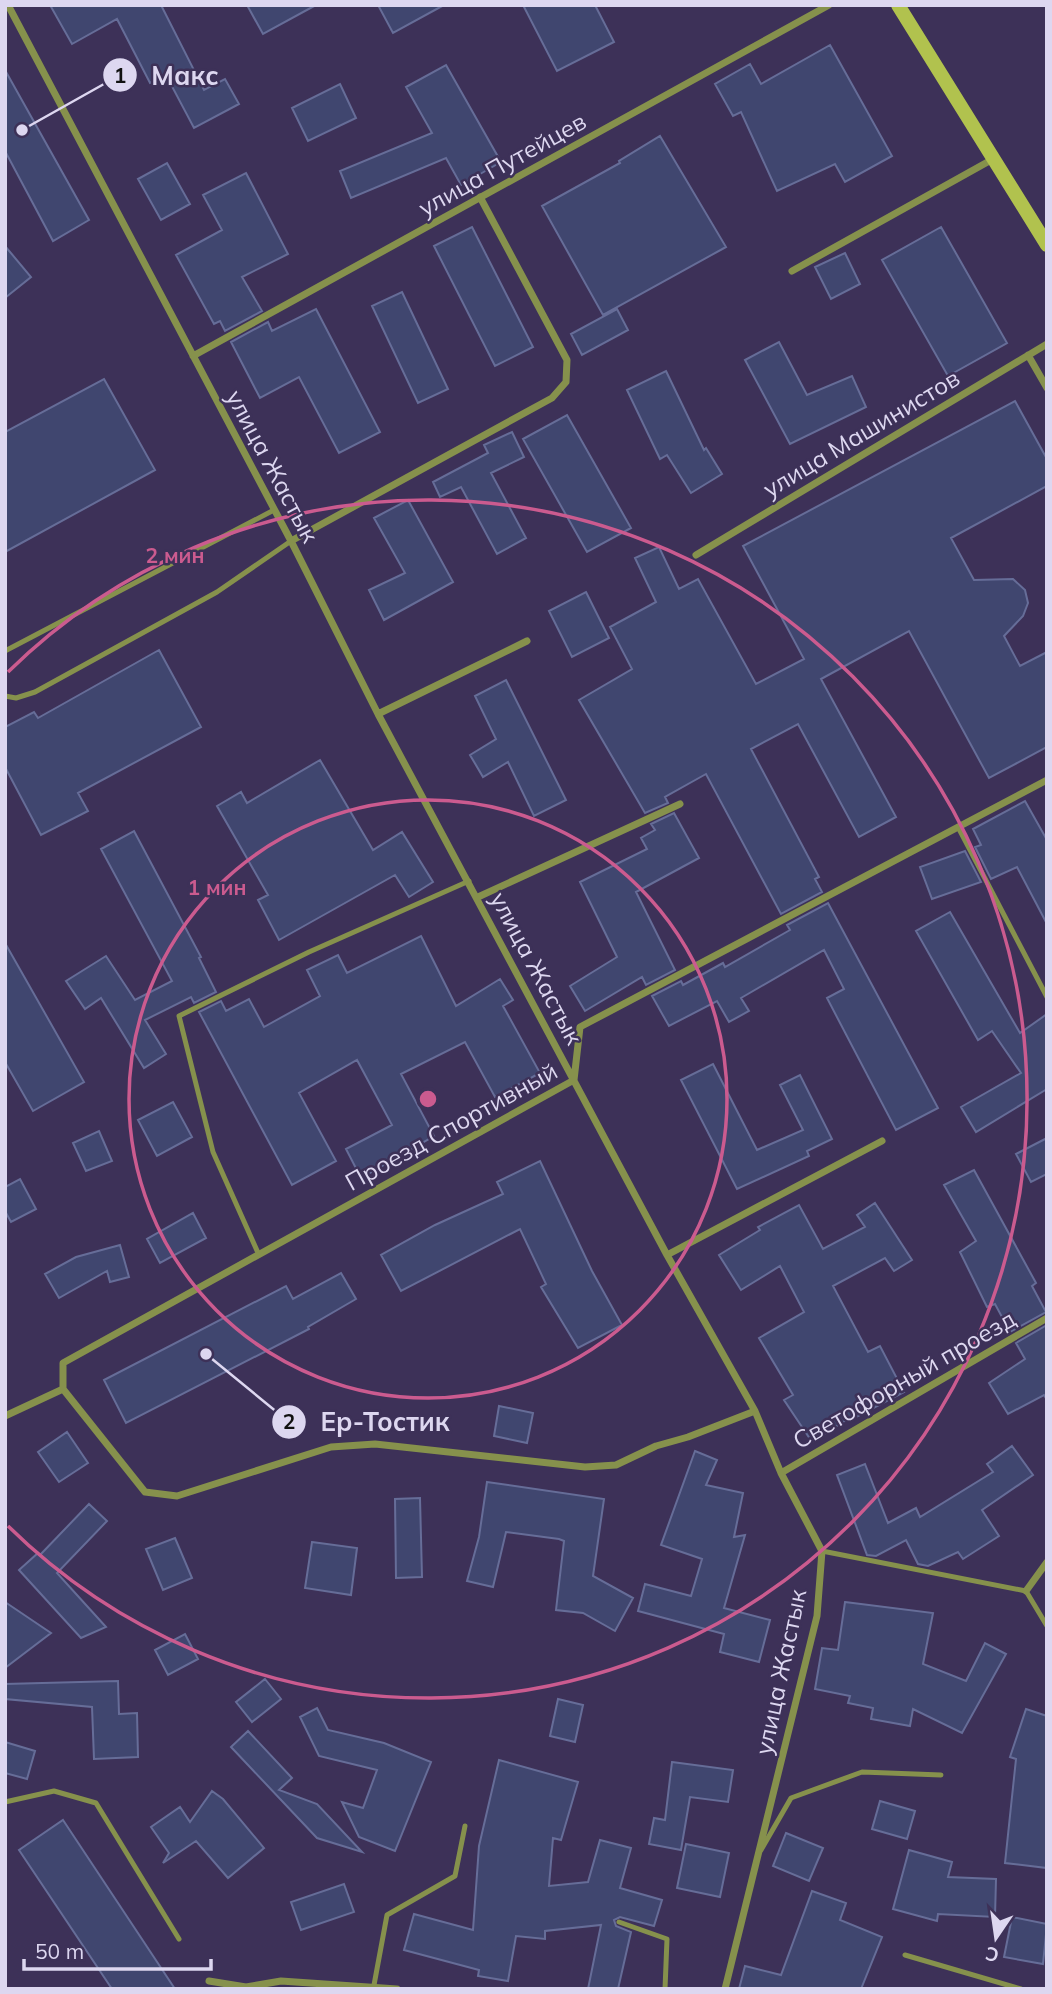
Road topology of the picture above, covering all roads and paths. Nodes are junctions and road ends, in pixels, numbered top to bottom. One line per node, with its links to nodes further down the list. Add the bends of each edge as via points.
1 (8, 5): 10 (street, улица Жастык)
2 (829, 5): 5 (street, улица Путейцев)
3 (898, 5): 4 (street)
4 (994, 158): 6 (street); 7 (street)
5 (480, 198): 10 (street, улица Путейцев); 13 (street, via 567,360 566,382 552,398)
6 (1047, 245)
7 (792, 271)
8 (1047, 344): 9 (street, улица Машинистов)
9 (1028, 355): 11 (street); 14 (street, улица Машинистов)
10 (193, 356): 12 (street, улица Жастык)
11 (1047, 388)
12 (274, 510): 13 (street, улица Жастык); 16 (lane)
13 (290, 541): 17 (lane, via 217,592 35,692 16,698); 18 (street, улица Жастык)
14 (696, 555)
15 (527, 642): 18 (street)
16 (5, 652)
17 (5, 695)
18 (378, 714): 22 (street, улица Жастык)
19 (1047, 780): 21 (street, Проезд Спортивный)
20 (680, 804): 23 (street)
21 (957, 827): 24 (lane); 25 (street, Проезд Спортивный, via 580,1027)
22 (469, 881): 23 (street, улица Жастык); 27 (lane, via 179,1016 213,1152)
23 (478, 897): 25 (street, улица Жастык)
24 (1047, 997)
25 (574, 1080): 27 (street, Проезд Спортивный); 28 (street, улица Жастык)
26 (882, 1141): 28 (street)
27 (259, 1255): 30 (street, Проезд Спортивный, via 63,1363)
28 (667, 1255): 31 (street, улица Жастык)
29 (1047, 1318): 33 (street, Светофорный проезд)
30 (63, 1389): 31 (street, via 145,1492 177,1496 331,1447 375,1444 585,1467 616,1465); 32 (street)
31 (755, 1411): 33 (street, улица Жастык)
32 (5, 1416)
33 (781, 1473): 34 (street, улица Жастык)
34 (822, 1551): 36 (lane); 41 (street, улица Жастык, via 817,1616)
35 (1047, 1562): 36 (street)
36 (1026, 1591): 37 (lane)
37 (1047, 1626)
38 (941, 1775): 41 (lane, via 862,1772 791,1798)
39 (5, 1802): 43 (lane, via 54,1791 96,1803)
40 (465, 1826): 46 (lane, via 455,1876 387,1914)
41 (757, 1856): 49 (street, улица Жастык)
42 (619, 1922): 48 (lane, via 667,1939)
43 (179, 1939)
44 (905, 1955): 50 (lane)
45 (209, 1981): 46 (street, via 246,1987 281,1981)
46 (374, 1985): 47 (street)
47 (397, 1989)
48 (664, 1989)
49 (725, 1989)
50 (1021, 1989)

